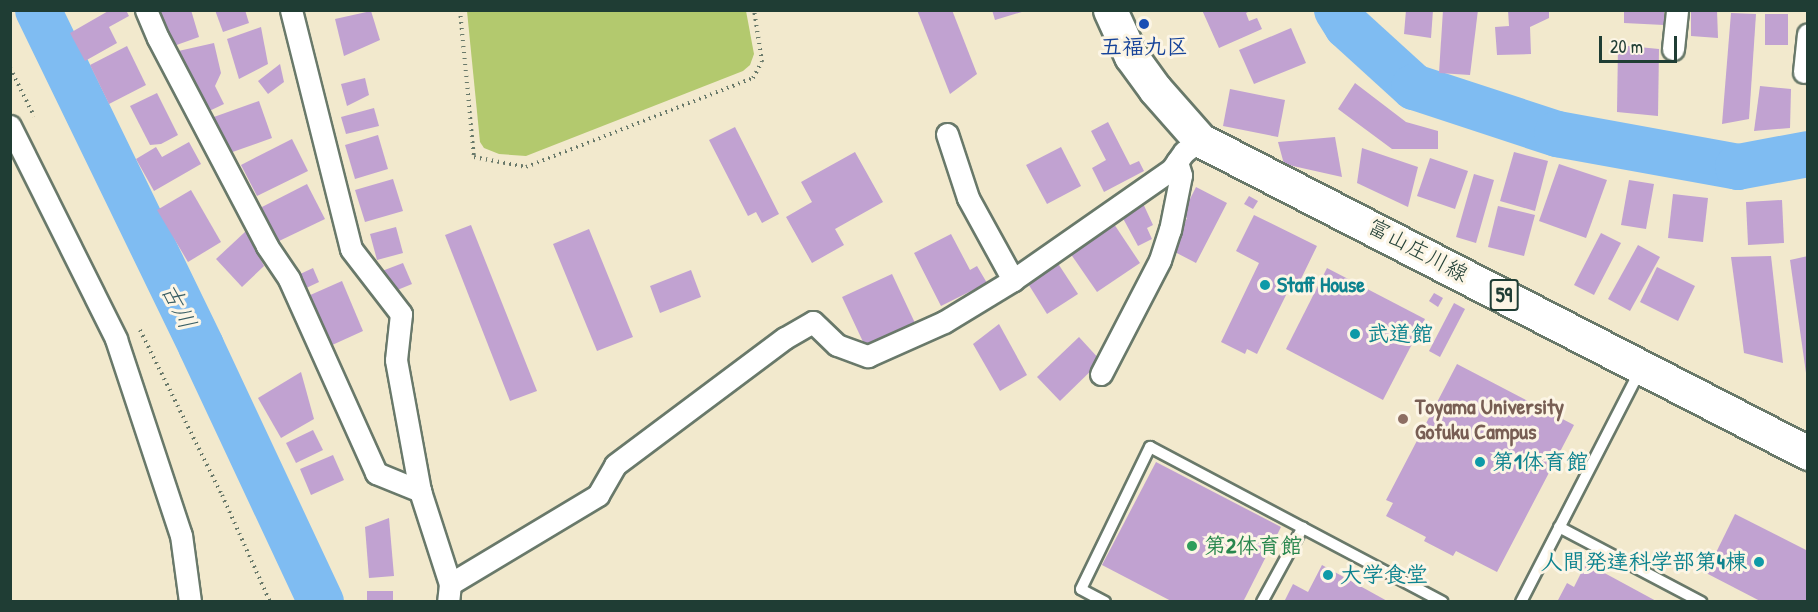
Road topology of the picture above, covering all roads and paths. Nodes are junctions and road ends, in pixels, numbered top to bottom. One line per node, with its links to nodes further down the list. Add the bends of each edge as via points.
1 (146, 10): 18 (street, via 262,235 289,279 376,473)
2 (291, 10): 18 (street, via 351,249 401,314 396,360)
3 (460, 10): 4 (path, via 474,157 526,167 753,78 762,62)
4 (754, 10)
5 (1110, 10): 12 (main road, 富山庄川線 / 59, via 1131,56)
6 (1677, 10): 8 (street)
7 (1808, 34): 9 (street)
8 (1673, 49)
9 (1804, 72)
10 (10, 126): 22 (street, via 116,339 182,535)
11 (948, 134): 14 (street, via 968,198)
12 (1200, 140): 13 (street); 15 (main road, 富山庄川線 / 59)
13 (1177, 162): 14 (street); 16 (street, via 1181,175 1163,250)
14 (1012, 280): 21 (street, via 944,322 868,356 837,345 813,322 785,338 615,465 597,495)
15 (1641, 368): 17 (main road, 富山庄川線 / 59); 20 (lane)
16 (1101, 374)
17 (1808, 453)
18 (420, 491): 21 (street)
19 (1303, 527): 23 (lane, via 1150,447 1081,589); 24 (lane); 25 (lane)
20 (1559, 527): 26 (lane); 27 (lane)
21 (449, 593)
22 (190, 602)
23 (1105, 602)
24 (1263, 602)
25 (1443, 602)
26 (1521, 602)
27 (1701, 602)

